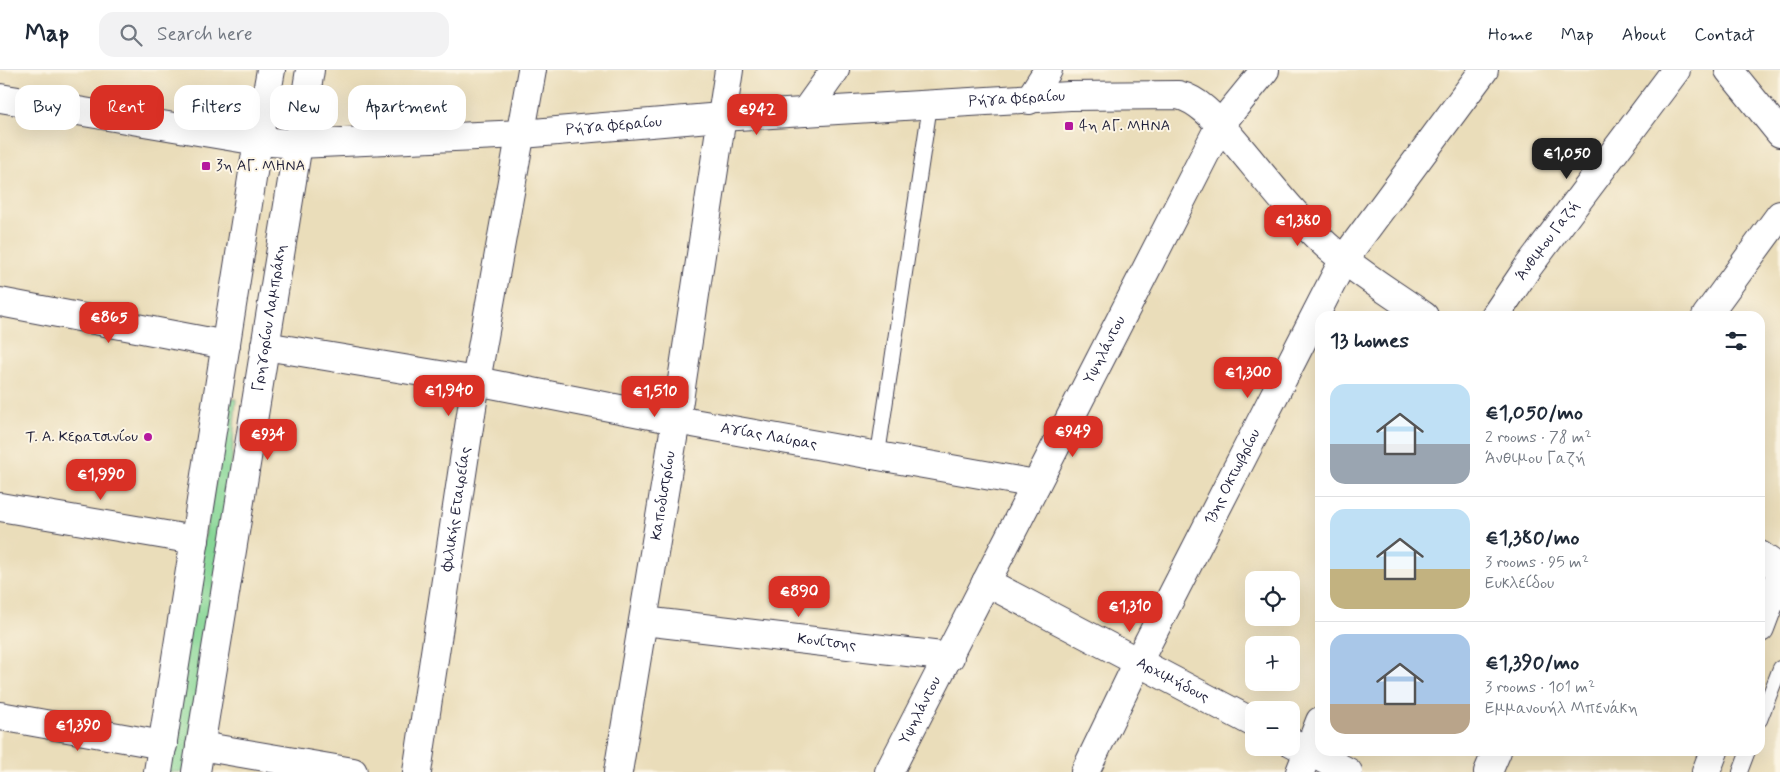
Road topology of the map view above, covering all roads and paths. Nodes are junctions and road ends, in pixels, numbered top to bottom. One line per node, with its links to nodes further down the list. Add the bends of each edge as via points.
1 (271, 70): 19 (street)
2 (310, 70): 20 (street, Γρηγορίου Λαμπράκη)
3 (532, 70): 18 (street, Φιλικής Εταιρείας)
4 (729, 70): 15 (street, Καποδιστρίου)
5 (836, 70): 14 (street)
6 (1048, 70): 12 (street)
7 (1265, 70): 16 (street, Υψηλάντου)
8 (1484, 70): 22 (street, 13ης Οκτωβρίου)
9 (1676, 70): 26 (street, Άνθιμου Γαζή)
10 (1729, 70): 17 (street)
11 (0, 98): 19 (street, Ρήγα Φεραίου)
12 (1029, 100): 13 (street, Ρήγα Φεραίου); 16 (street, Ρήγα Φεραίου, via 1070,96 1178,95 1196,103)
13 (930, 105): 14 (street, Ρήγα Φεραίου); 33 (lane)
14 (805, 112): 15 (street, Ρήγα Φεραίου)
15 (721, 117): 18 (street, Ρήγα Φεραίου); 32 (street, Καποδιστρίου)
16 (1220, 125): 22 (street, Ρήγα Φεραίου, via 1308,228); 34 (street, Υψηλάντου)
17 (1780, 133)
18 (522, 134): 20 (street, Ρήγα Φεραίου); 31 (street, Φιλικής Εταιρείας)
19 (258, 141): 20 (street, Ρήγα Φεραίου); 29 (street)
20 (298, 144): 30 (street, Γρηγορίου Λαμπράκη)
21 (1780, 216): 27 (street)
22 (1344, 259): 24 (street, 13ης Οκτωβρίου); 25 (street, Ρήγα Φεραίου)
23 (0, 302): 29 (street)
24 (1317, 311)
25 (1417, 311)
26 (1498, 311)
27 (1710, 311)
28 (1315, 316): 44 (street, 13ης Οκτωβρίου)
29 (226, 345): 36 (street)
30 (265, 346): 31 (street, Αγίας Λαύρας); 55 (street, Γρηγορίου Λαμπράκη)
31 (476, 381): 32 (street, Αγίας Λαύρας); 58 (street, Φιλικής Εταιρείας)
32 (676, 420): 33 (street, Αγίας Λαύρας); 42 (street, Καποδιστρίου)
33 (878, 454): 34 (street, Αγίας Λαύρας)
34 (1036, 484): 40 (street, Υψηλάντου)
35 (0, 507): 36 (street)
36 (195, 540): 50 (street)
37 (1765, 558): 38 (street)
38 (1780, 569)
39 (1780, 575): 41 (street)
40 (986, 582): 43 (street, Υψηλάντου); 44 (street, Αρχιμήδους)
41 (1765, 615)
42 (644, 621): 43 (street, Κονίτσης); 59 (street, Καποδιστρίου)
43 (950, 657): 60 (street, Υψηλάντου)
44 (1138, 662): 48 (street, Αρχιμήδους); 61 (street, 13ης Οκτωβρίου)
45 (1780, 668): 46 (lane)
46 (1765, 707)
47 (0, 716): 50 (street)
48 (1245, 717)
49 (1315, 730): 51 (street)
50 (163, 745): 56 (street)
51 (1300, 755): 62 (street)
52 (1495, 756): 63 (street)
53 (1712, 756): 64 (street)
54 (1746, 756): 65 (lane)
55 (198, 759): 57 (street)
56 (158, 772)
57 (353, 772)
58 (417, 772)
59 (618, 772)
60 (889, 772)
61 (1085, 772)
62 (1348, 772)
63 (1488, 772)
64 (1706, 772)
65 (1740, 772)

